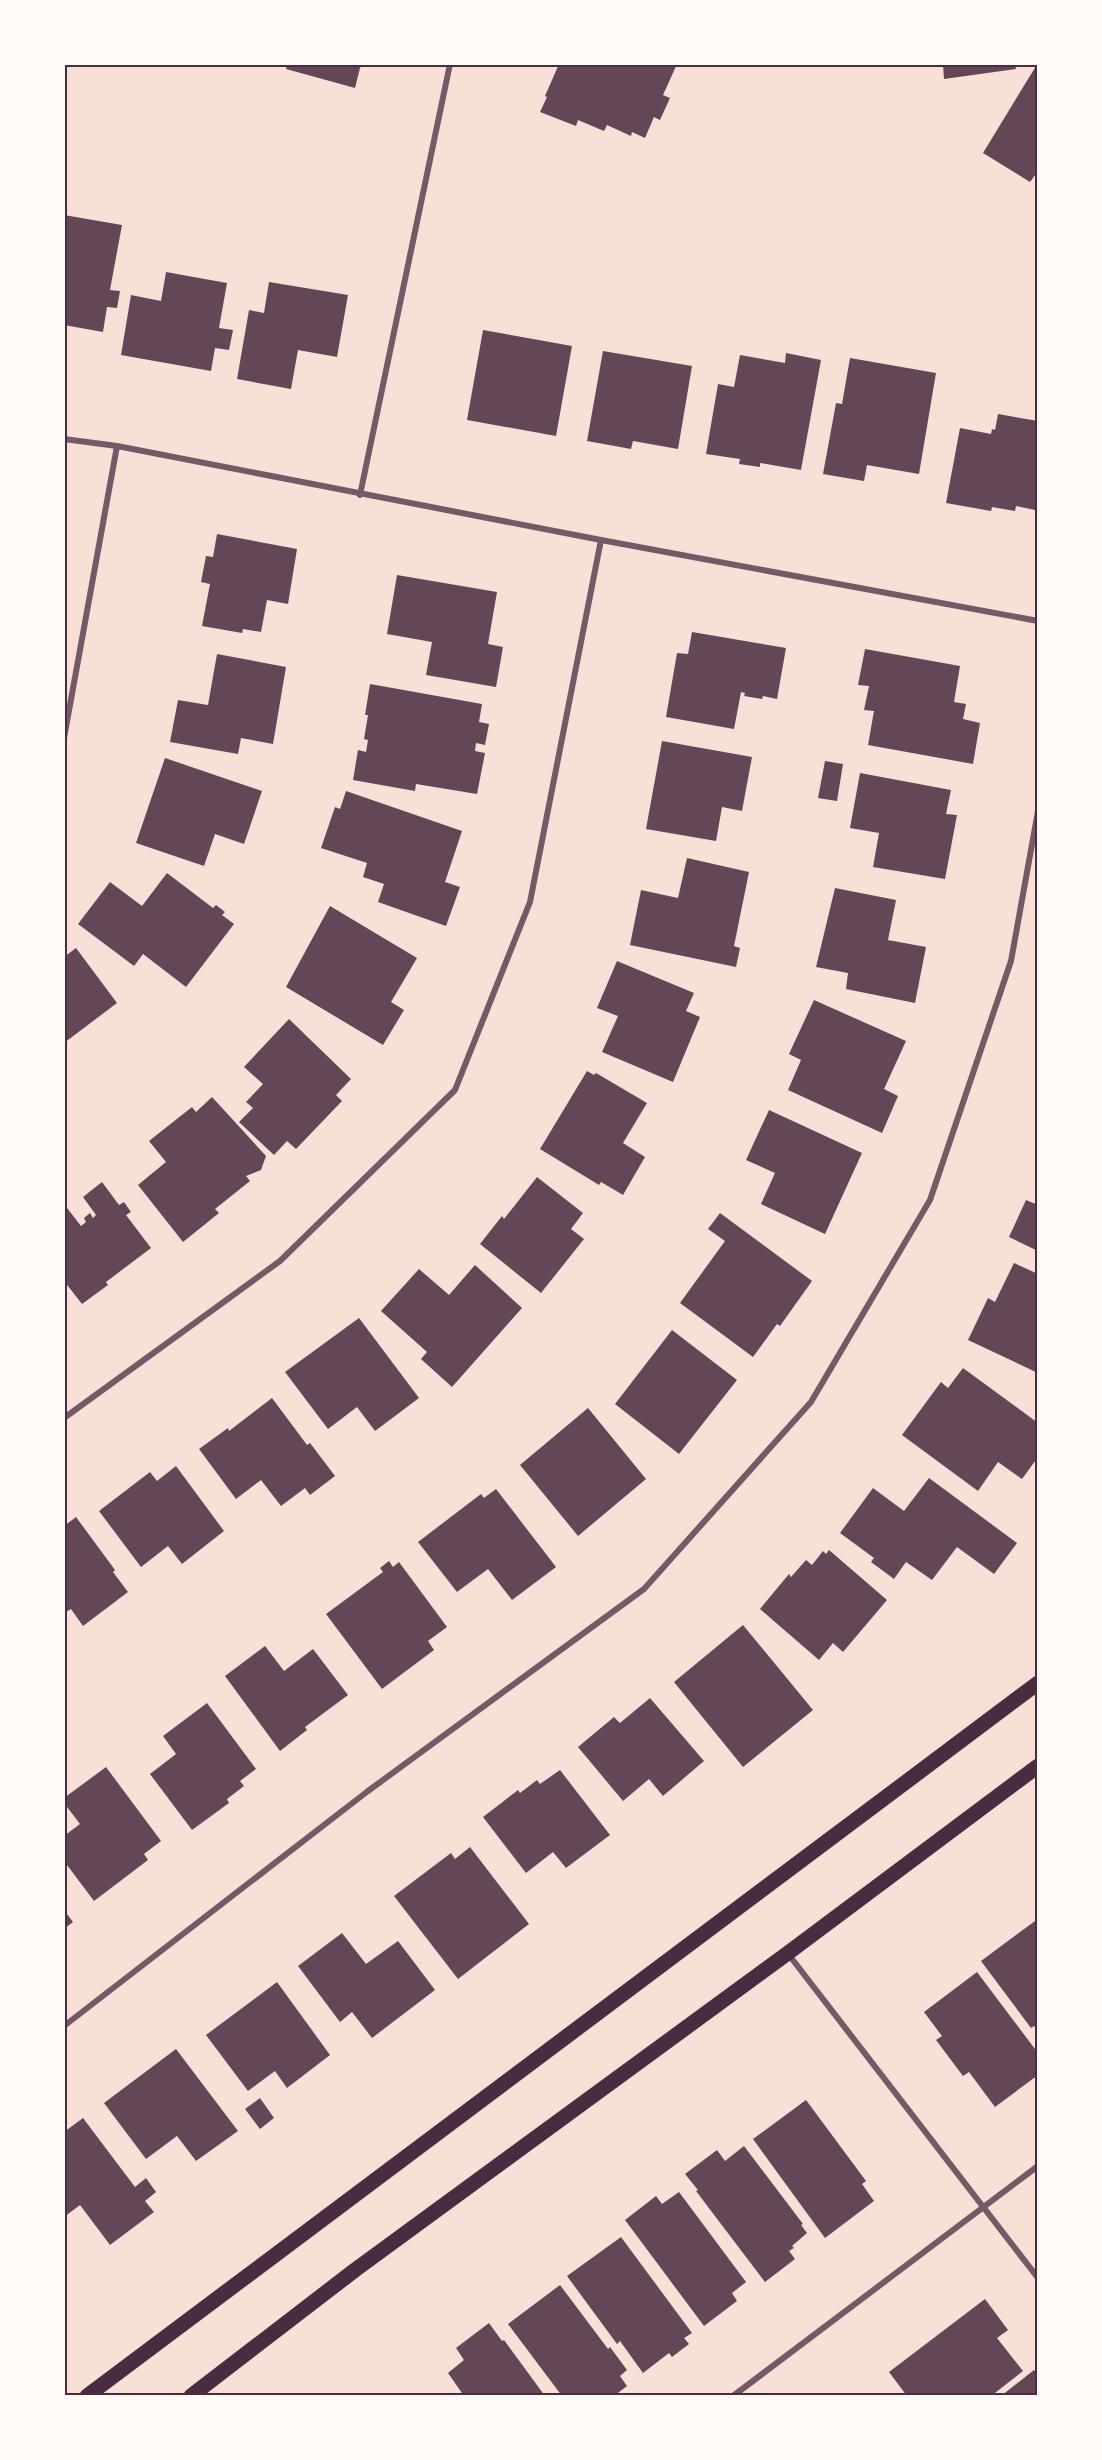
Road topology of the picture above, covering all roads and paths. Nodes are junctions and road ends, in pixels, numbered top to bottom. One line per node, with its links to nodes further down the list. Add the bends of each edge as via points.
1 (450, 64): 4 (street)
2 (64, 439): 3 (street)
3 (117, 446): 4 (street); 7 (street)
4 (360, 495): 5 (street)
5 (601, 540): 6 (street); 9 (street, via 530,902 455,1090 280,1261)
6 (1038, 621)
7 (64, 738)
8 (1038, 811): 13 (street, via 1011,961 930,1200 811,1402 644,1589 368,1791)
9 (64, 1418)
10 (1038, 1683): 17 (main road)
11 (1038, 1766): 12 (main road)
12 (788, 1953): 15 (street); 18 (main road, via 355,2270)
13 (64, 2026)
14 (1038, 2166): 15 (street)
15 (984, 2207): 16 (street); 19 (street)
16 (1038, 2278)
17 (87, 2396)
18 (191, 2396)
19 (733, 2396)

